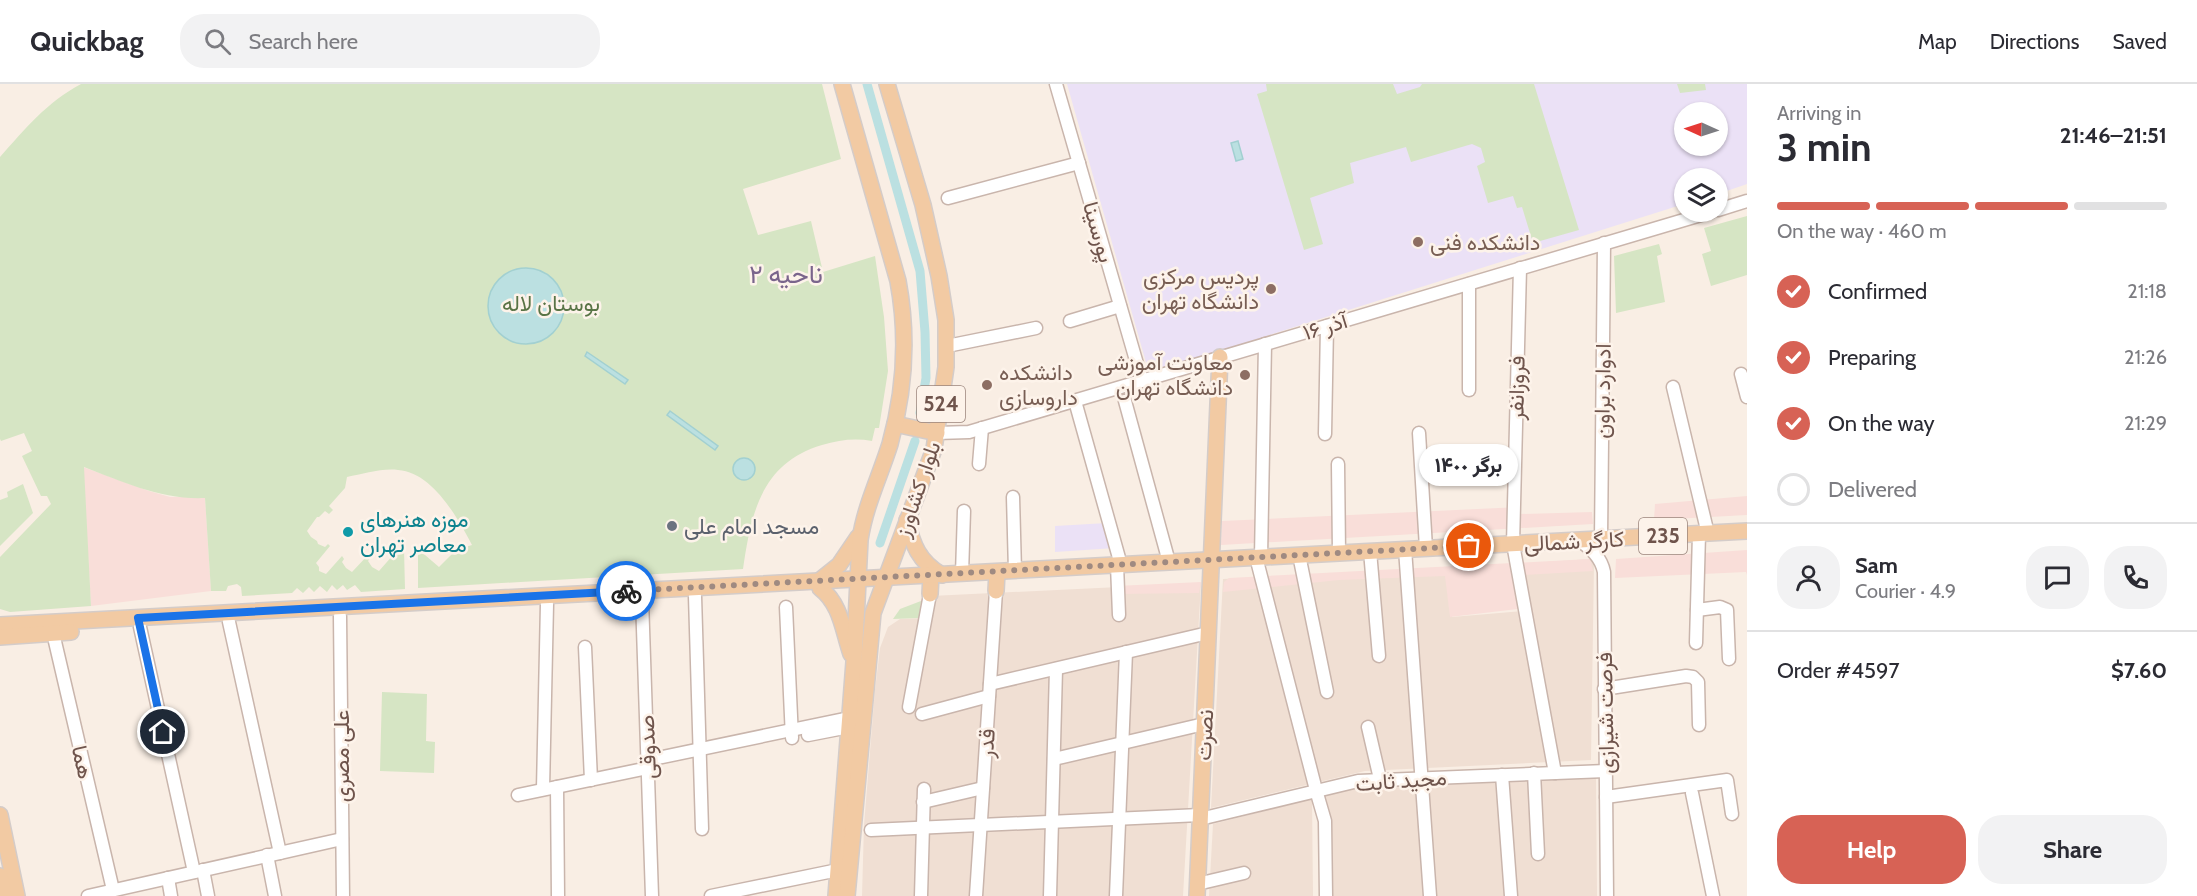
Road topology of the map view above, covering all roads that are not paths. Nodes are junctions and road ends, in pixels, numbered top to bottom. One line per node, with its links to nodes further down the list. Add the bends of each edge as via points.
1 (842, 84): 26 (main road, بلوار کشاورز / 524, via 902,299 903,376)
2 (887, 84): 17 (main road, بلوار کشاورز / 524, via 931,238 943,297)
3 (1056, 84): 4 (street, پورسینا)
4 (1079, 163): 5 (street); 12 (street, پورسینا)
5 (948, 198)
6 (1747, 201): 7 (street)
7 (1728, 207)
8 (1676, 222): 9 (street, ۱۶ آذر)
9 (1604, 243): 10 (street, ۱۶ آذر); 39 (street, ادوارد براون)
10 (1520, 268): 11 (street, ۱۶ آذر); 41 (street, فروزانفر)
11 (1468, 284): 14 (street, ۱۶ آذر); 22 (street)
12 (1120, 306): 13 (street); 20 (street, پورسینا)
13 (1070, 321)
14 (1327, 326): 16 (street, ۱۶ آذر); 30 (street)
15 (1036, 328): 17 (street)
16 (1265, 344): 18 (street, ۱۶ آذر); 47 (street)
17 (947, 346): 28 (main road, بلوار کشاورز / 524)
18 (1220, 357): 20 (street, ۱۶ آذر); 50 (main road, نصرت)
19 (1741, 374): 23 (street)
20 (1142, 381): 24 (street, ۱۶ آذر)
21 (1673, 387): 38 (street)
22 (1469, 390)
23 (1747, 397)
24 (1075, 401): 27 (street, ۱۶ آذر); 49 (street)
25 (1125, 401): 48 (street)
26 (895, 424): 28 (main road); 37 (main road, بلوار کشاورز / 524)
27 (982, 428): 28 (street, ۱۶ آذر); 31 (street)
28 (937, 433): 35 (main road, بلوار کشاورز / 524)
29 (1419, 433): 42 (street)
30 (1325, 435)
31 (979, 464)
32 (1338, 464): 45 (street)
33 (1013, 497): 51 (street)
34 (964, 511): 53 (street)
35 (907, 520): 54 (main road, via 920,557); 55 (main road, بلوار کشاورز / 524)
36 (1747, 531): 38 (main road, کارگر شمالی / 235)
37 (861, 532): 56 (main road, بلوار کشاورز / 524); 57 (main road, via 843,561)
38 (1704, 534): 39 (main road, کارگر شمالی / 235); 64 (street)
39 (1601, 539): 40 (main road, کارگر شمالی / 235)
40 (1579, 540): 41 (main road, کارگر شمالی / 235); 79 (street, فرصت شیرازی, via 1593,551 1603,567)
41 (1513, 544): 42 (main road, کارگر شمالی / 235); 95 (street, فروزانفر)
42 (1426, 548): 43 (main road, کارگر شمالی / 235)
43 (1404, 549): 44 (main road, کارگر شمالی / 235); 97 (street)
44 (1370, 551): 45 (main road, کارگر شمالی / 235); 75 (street)
45 (1339, 553): 46 (main road, کارگر شمالی / 235)
46 (1299, 555): 47 (main road, کارگر شمالی / 235); 81 (street)
47 (1259, 557): 50 (main road, کارگر شمالی / 235); 103 (street)
48 (1169, 562): 49 (main road, کارگر شمالی / 235); 50 (main road, کارگر شمالی / 235)
49 (1119, 565): 51 (main road, کارگر شمالی / 235); 66 (street)
50 (1211, 566): 71 (main road, نصرت)
51 (1015, 571): 52 (main road, کارگر شمالی / 235)
52 (997, 572): 53 (main road, کارگر شمالی / 235); 58 (main road)
53 (962, 574): 54 (main road, کارگر شمالی / 235)
54 (936, 575): 55 (main road, کارگر شمالی / 235); 61 (main road)
55 (885, 578): 56 (main road, کارگر شمالی / 235); 137 (main road, بلوار کشاورز / 524, via 872,618)
56 (858, 583): 57 (main road, کارگر شمالی / 235); 77 (main road, بلوار کشاورز / 524)
57 (819, 585): 59 (main road, کارگر شمالی / 235); 77 (main road, via 836,606)
58 (996, 591): 80 (street, قدر)
59 (695, 592): 60 (main road, کارگر شمالی); 90 (street)
60 (642, 594): 62 (main road, کارگر شمالی); 92 (street, صدوقی)
61 (930, 594): 82 (street)
62 (547, 600): 65 (main road); 102 (street)
63 (786, 608): 88 (street)
64 (1697, 610): 72 (street); 76 (street, via 1727,610)
65 (340, 611): 67 (main road); 116 (street, علی مصری)
66 (1119, 615)
67 (228, 618): 68 (main road); 117 (street)
68 (139, 623): 70 (main road); 120 (street)
69 (1, 627): 70 (main road)
70 (52, 628): 124 (street, هما)
71 (1208, 633): 74 (street); 85 (main road, نصرت)
72 (1696, 643)
73 (585, 647): 99 (street)
74 (1126, 652): 78 (street); 89 (street)
75 (1379, 656)
76 (1729, 659)
77 (854, 662): 84 (main road, بلوار کشاورز / 524)
78 (1056, 669): 80 (street); 91 (street)
79 (1604, 689): 86 (street, via 1693,677 1698,682); 93 (street, فرصت شیرازی)
80 (990, 690): 83 (street); 101 (street, قدر)
81 (1327, 692)
82 (909, 707)
83 (922, 714)
84 (849, 723): 88 (street); 119 (main road, بلوار کشاورز / 524)
85 (1204, 724): 89 (street); 109 (main road, نصرت)
86 (1699, 725)
87 (1368, 728): 98 (street)
88 (791, 734): 90 (street)
89 (1122, 743): 91 (street); 110 (street)
90 (700, 749): 92 (street); 114 (street)
91 (1054, 759): 111 (street)
92 (648, 764): 99 (street); 134 (street, صدوقی)
93 (1606, 771): 95 (street, مجید ثابت); 106 (street, فرصت شیرازی)
94 (1534, 773): 95 (street, مجید ثابت); 96 (street, مجید ثابت); 118 (street)
95 (1556, 773)
96 (1503, 775): 97 (street, مجید ثابت); 144 (street)
97 (1421, 777): 98 (street, مجید ثابت); 143 (street)
98 (1380, 779): 103 (street, مجید ثابت)
99 (591, 780): 100 (street)
100 (557, 787): 102 (street); 133 (street)
101 (983, 788): 112 (street, قدر); 113 (street, via 923,796)
102 (543, 789): 105 (street)
103 (1316, 790): 109 (street, مجید ثابت); 142 (street, via 1325,821)
104 (1692, 793): 146 (street)
105 (518, 795)
106 (1606, 797): 107 (street, via 1727,780); 145 (street, فرصت شیرازی)
107 (1732, 814)
108 (0, 815): 127 (main road)
109 (1200, 817): 110 (street, مجید ثابت); 125 (main road, نصرت)
110 (1119, 819): 111 (street, مجید ثابت); 141 (street)
111 (1052, 822): 112 (street, مجید ثابت); 140 (street)
112 (981, 825): 113 (street, مجید ثابت); 139 (street, قدر)
113 (922, 828): 115 (street, مجید ثابت); 138 (street)
114 (702, 829)
115 (871, 830)
116 (342, 839): 117 (street); 132 (street, علی مصری)
117 (274, 854): 120 (street); 131 (street)
118 (1538, 854)
119 (838, 870): 135 (street); 136 (main road, بلوار کشاورز / 524)
120 (199, 871): 123 (street); 130 (street)
121 (1244, 873): 125 (street)
122 (0, 876): 126 (main road)
123 (168, 878): 124 (street); 129 (street)
124 (113, 890): 128 (street)
125 (1197, 890)
126 (4, 896)
127 (17, 896)
128 (89, 896)
129 (171, 896)
130 (208, 896)
131 (275, 896)
132 (343, 896)
133 (558, 896)
134 (652, 896)
135 (711, 896)
136 (836, 896)
137 (848, 896)
138 (921, 896)
139 (976, 896)
140 (1050, 896)
141 (1116, 896)
142 (1326, 896)
143 (1430, 896)
144 (1511, 896)
145 (1607, 896)
146 (1713, 896)

